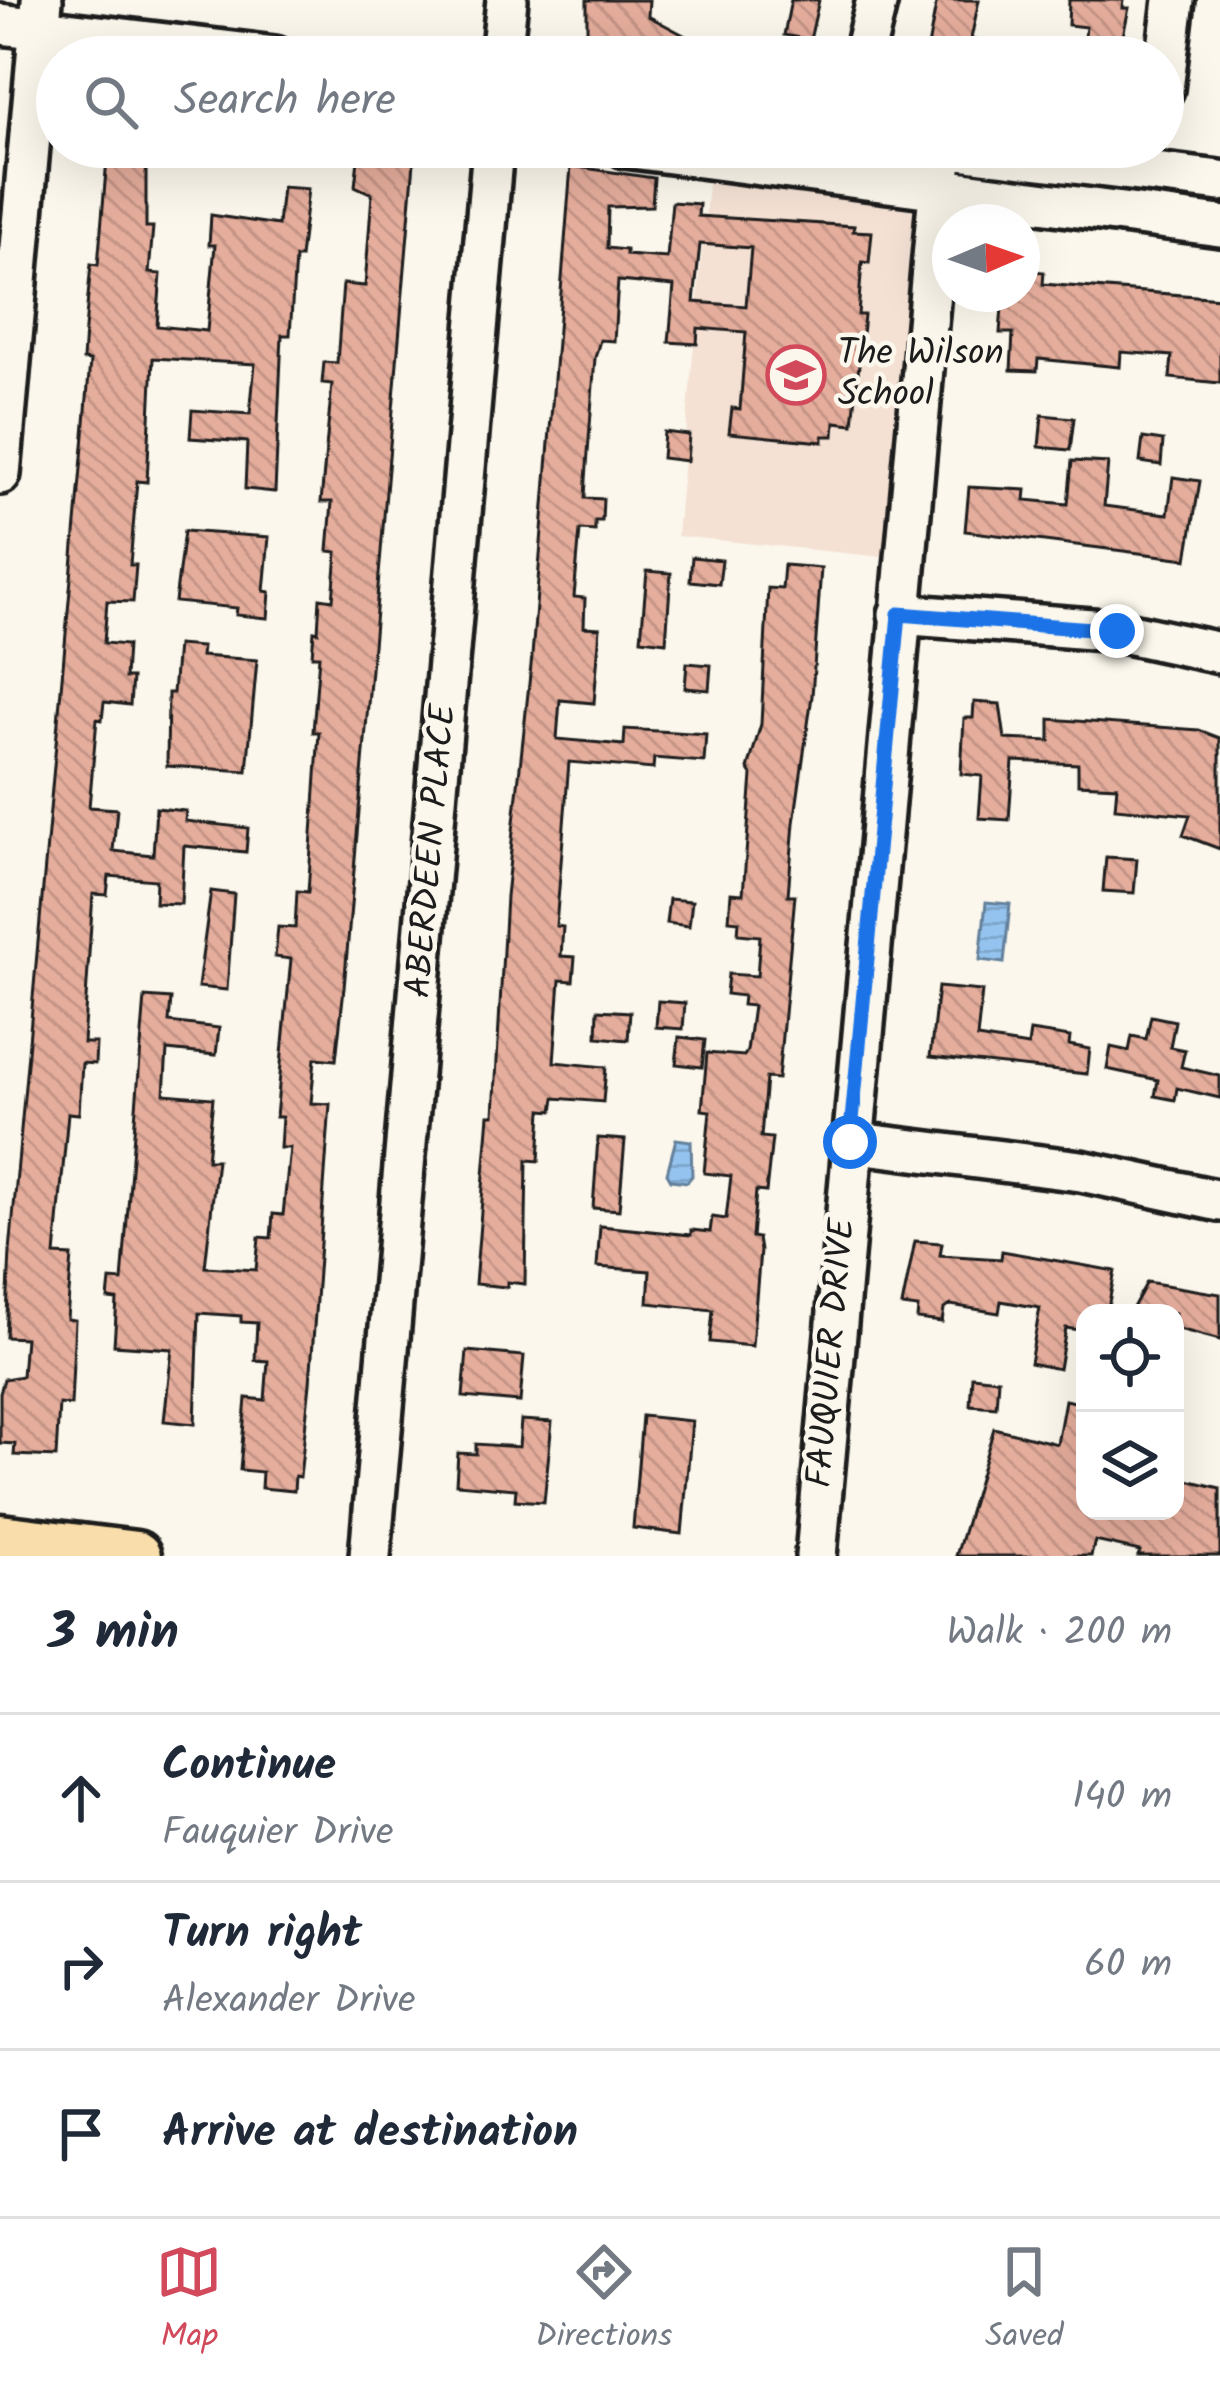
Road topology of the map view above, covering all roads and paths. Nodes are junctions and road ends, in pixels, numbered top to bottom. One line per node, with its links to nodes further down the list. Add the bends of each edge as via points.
1 (507, 0): 6 (street)
2 (878, 0): 7 (street)
3 (1174, 0): 8 (street)
4 (27, 18): 5 (street); 9 (street)
5 (141, 36)
6 (504, 36)
7 (869, 36)
8 (1170, 36)
9 (30, 70): 17 (street)
10 (492, 168): 24 (street, ABERDEEN PLACE)
11 (778, 168): 15 (street)
12 (941, 168): 15 (street, FAUQUIER DRIVE)
13 (1182, 168): 14 (street)
14 (1220, 181)
15 (939, 190): 16 (street); 18 (street, FAUQUIER DRIVE)
16 (1220, 226)
17 (0, 474)
18 (899, 614): 19 (street, via 1117,631); 20 (street, FAUQUIER DRIVE)
19 (1220, 653)
20 (850, 1142): 21 (street, via 1082,1172); 25 (street, FAUQUIER DRIVE)
21 (1220, 1201)
22 (0, 1539): 23 (main road)
23 (136, 1556)
24 (370, 1556)
25 (816, 1556)

